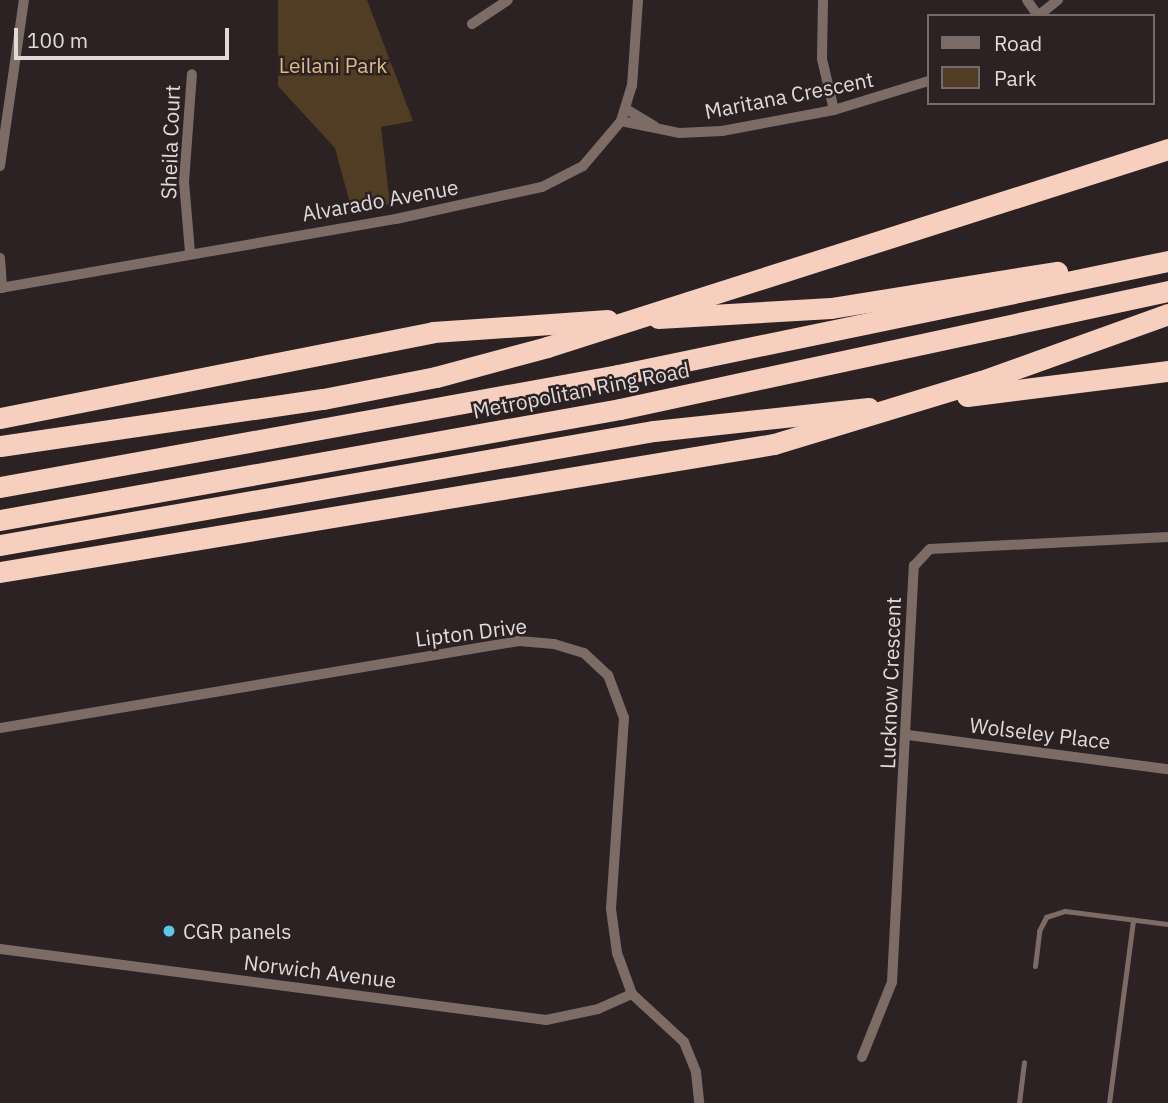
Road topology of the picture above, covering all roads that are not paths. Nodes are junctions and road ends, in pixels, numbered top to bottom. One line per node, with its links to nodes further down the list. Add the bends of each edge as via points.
1 (24, 0): 15 (street)
2 (508, 0): 7 (street)
3 (638, 0): 10 (street, Alvarado Avenue)
4 (823, 0): 11 (street, via 822,59)
5 (1058, 0): 6 (street)
6 (1040, 14)
7 (472, 24)
8 (191, 74): 16 (street, Sheila Court, via 184,182)
9 (926, 82): 11 (street, Maritana Crescent)
10 (626, 109): 12 (street, Alvarado Avenue); 13 (street, Maritana Crescent)
11 (834, 110): 13 (street, Maritana Crescent, via 722,131 678,133)
12 (621, 121): 13 (street, Maritana Crescent); 16 (street, Alvarado Avenue, via 583,166 542,187 387,221)
13 (656, 127)
14 (1168, 149): 25 (highway, via 547,347 365,392)
15 (0, 166)
16 (190, 252): 19 (street, Alvarado Avenue)
17 (0, 258): 19 (street)
18 (1168, 259): 24 (highway, via 831,308 444,330); 28 (highway, Metropolitan Ring Road, via 618,375)
19 (1, 288)
20 (1168, 291): 29 (highway, Metropolitan Ring Road, via 620,409)
21 (1168, 314): 33 (highway, via 970,385 774,444)
22 (1168, 370): 23 (highway)
23 (798, 416): 31 (highway, via 654,431); 32 (highway)
24 (0, 418)
25 (91, 434): 26 (highway); 27 (highway)
26 (0, 446)
27 (0, 455)
28 (0, 487)
29 (0, 520)
30 (1168, 537): 35 (street, Lucknow Crescent, via 930,549 914,566)
31 (0, 545)
32 (0, 559)
33 (0, 572)
34 (0, 728): 41 (street, Lipton Drive, via 519,641 554,644 583,653 608,674 624,718 611,909 617,953)
35 (908, 735): 36 (street, Wolseley Place); 42 (street, Lucknow Crescent, via 892,982)
36 (1168, 769)
37 (1133, 920): 38 (lane); 40 (lane, via 1065,911 1046,917 1039,931); 46 (lane)
38 (1168, 924)
39 (0, 949): 41 (street, Norwich Avenue, via 546,1020 598,1009)
40 (1035, 966)
41 (632, 994): 44 (street, Lipton Drive, via 684,1042 696,1072)
42 (862, 1057)
43 (1024, 1062): 45 (lane)
44 (699, 1103)
45 (1019, 1103)
46 (1109, 1103)

